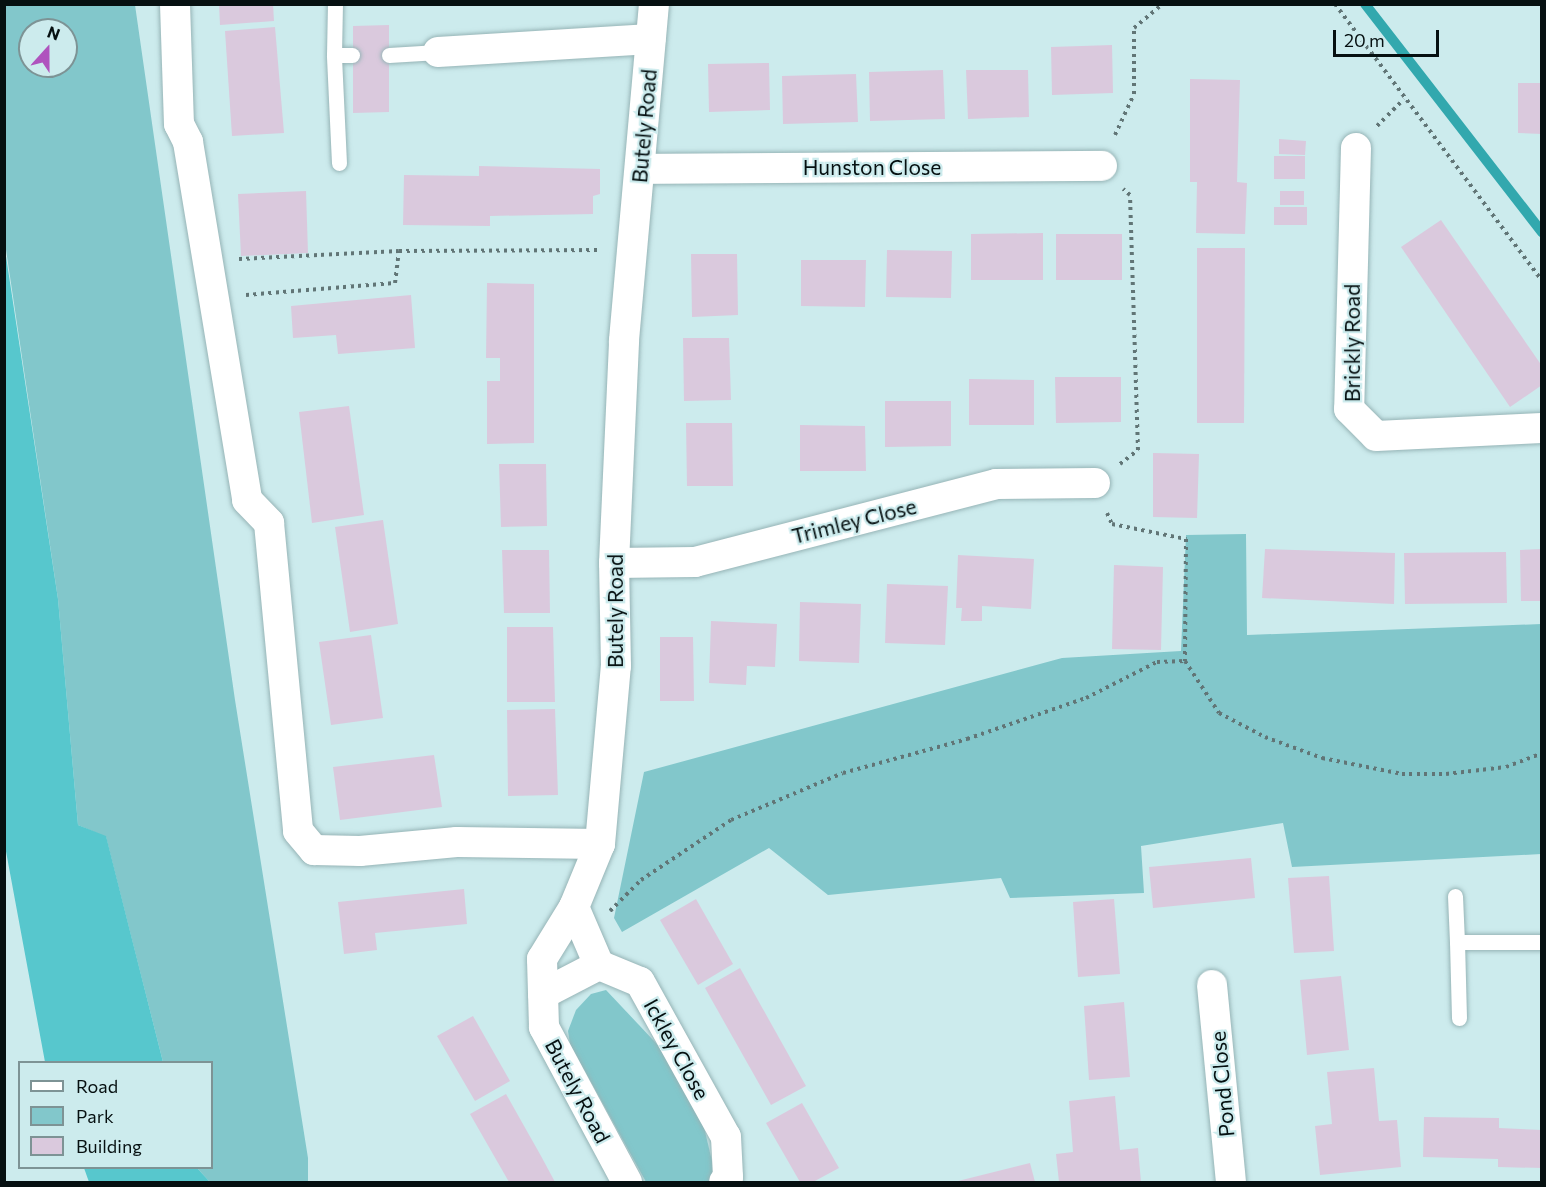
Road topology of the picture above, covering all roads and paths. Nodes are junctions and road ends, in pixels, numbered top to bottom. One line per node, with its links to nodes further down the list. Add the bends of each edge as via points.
1 (175, 4): 17 (street, via 179,124 188,142)
2 (335, 4): 8 (lane)
3 (654, 4): 6 (street, Butely Road)
4 (1163, 4): 13 (path, via 1134,28 1134,94)
5 (1335, 4): 18 (path)
6 (651, 39): 7 (street); 14 (street, Butely Road)
7 (438, 52): 10 (lane)
8 (334, 55): 9 (lane); 12 (lane)
9 (352, 55)
10 (389, 55)
11 (1356, 148): 20 (street, Brickly Road, via 1348,409 1376,436)
12 (339, 163)
13 (1102, 165): 14 (street, Hunston Close); 21 (path, via 1130,195 1138,450)
14 (641, 169): 15 (street, Butely Road)
15 (631, 250): 16 (path); 22 (street, Butely Road)
16 (399, 251): 17 (path); 19 (path, via 395,284)
17 (208, 261): 19 (street)
18 (1542, 281)
19 (214, 298): 25 (street, via 247,500 269,523 298,831 314,850 360,851 457,842)
20 (1542, 428)
21 (1095, 483): 22 (street, Trimley Close, via 996,484 696,562); 23 (path, via 1112,524 1186,539)
22 (614, 563): 25 (street, Butely Road, via 616,666)
23 (1185, 662): 24 (path, via 1219,713 1264,737 1322,758 1402,774 1446,774 1506,767); 27 (path, via 1157,662 1086,698 967,739 843,773 731,820 641,880 609,912)
24 (1542, 753)
25 (600, 844): 27 (street, Butely Road)
26 (1455, 896): 28 (lane)
27 (574, 907): 30 (street); 32 (street, Butely Road, via 542,959)
28 (1457, 942): 29 (lane); 33 (lane)
29 (1542, 942)
30 (599, 965): 32 (street); 35 (street, Ickley Close, via 640,982 726,1137 728,1177)
31 (1212, 985): 36 (street, Pond Close)
32 (543, 994): 34 (street, Butely Road, via 543,1027)
33 (1459, 1018)
34 (627, 1182)
35 (724, 1182)
36 (1231, 1182)

